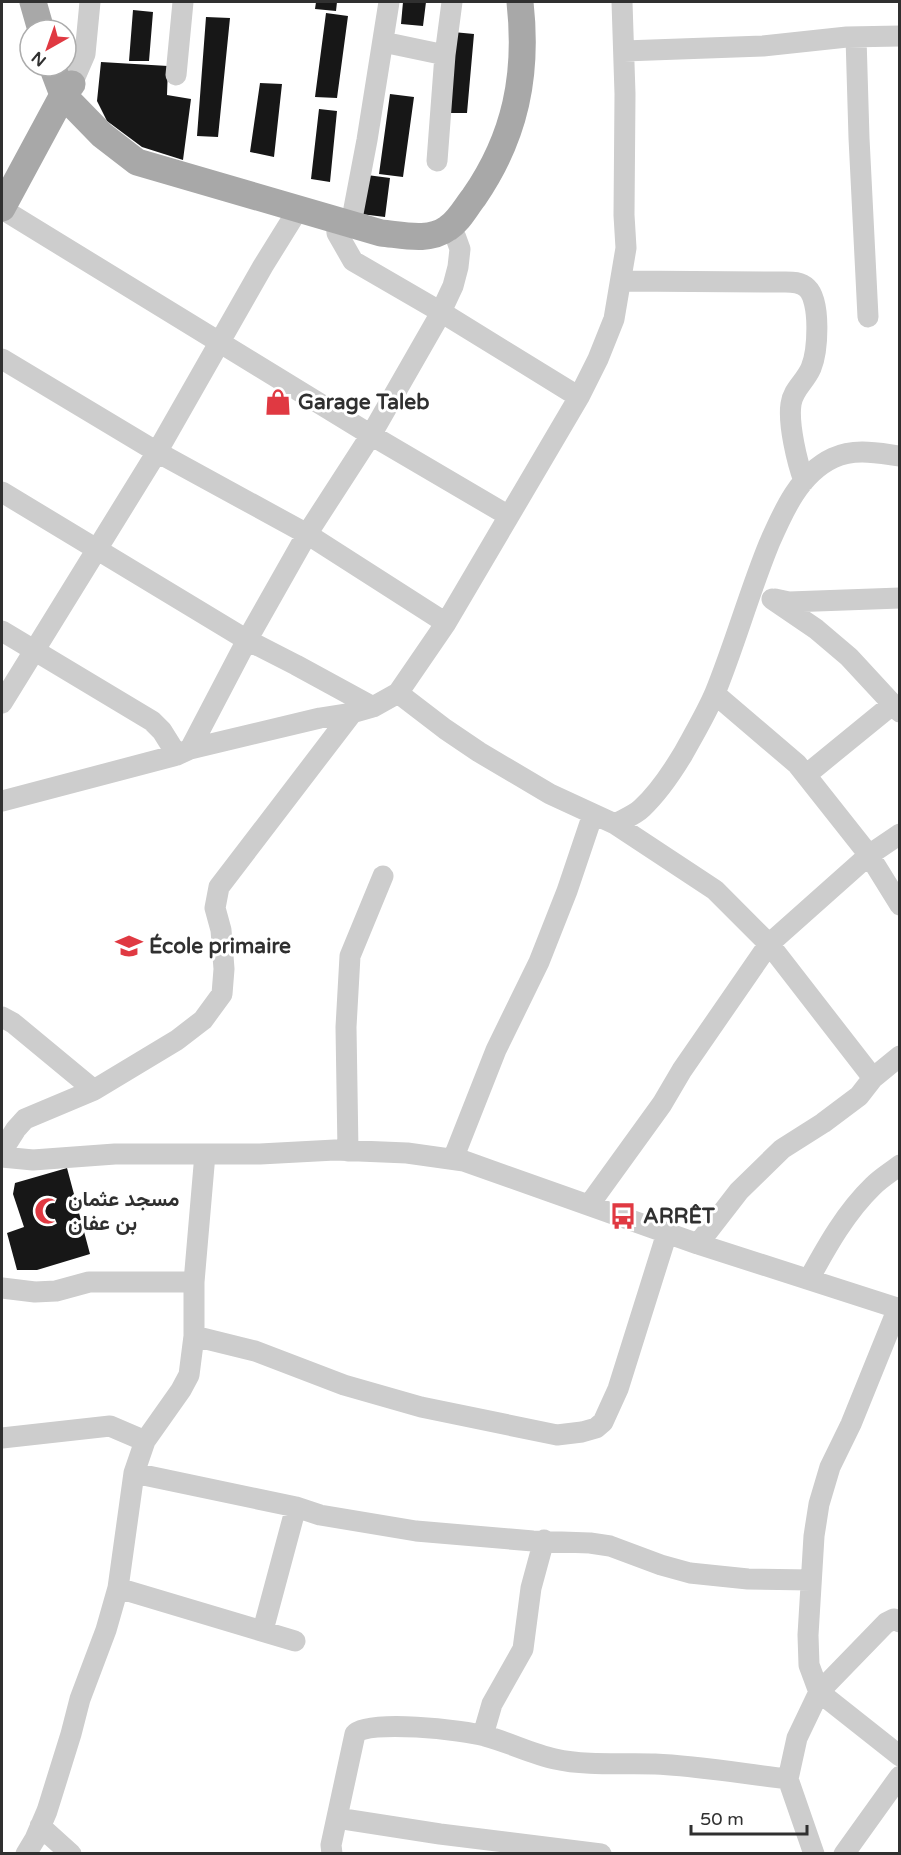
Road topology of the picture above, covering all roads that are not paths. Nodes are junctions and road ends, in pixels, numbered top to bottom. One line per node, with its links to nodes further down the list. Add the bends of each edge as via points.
1 (33, 2): 9 (main road)
2 (51, 2): 10 (main road)
3 (90, 2): 19 (street, via 86,54)
4 (183, 2): 16 (street)
5 (390, 2): 13 (street)
6 (452, 2): 15 (street)
7 (520, 2): 24 (main road, via 524,36 522,80 508,132 488,177)
8 (622, 2): 14 (street)
9 (38, 18)
10 (56, 18)
11 (900, 36): 12 (street)
12 (856, 37): 14 (street, via 763,46); 27 (street)
13 (383, 42): 15 (street); 23 (street)
14 (624, 51): 25 (street, via 626,248)
15 (445, 55): 20 (street)
16 (176, 75)
17 (60, 78): 19 (main road)
18 (69, 78): 19 (main road)
19 (72, 97): 21 (main road, via 115,147 137,162); 22 (main road)
20 (437, 161)
21 (299, 208): 23 (main road); 28 (street)
22 (2, 209): 28 (street)
23 (343, 222): 24 (main road, via 381,233 423,237); 26 (street, via 337,233 353,261)
24 (449, 227): 26 (street, via 460,249 453,286)
25 (621, 281): 30 (street, via 614,319); 34 (street, via 781,282 798,283 811,292 816,306 816,351 810,369 793,395 790,411 797,463)
26 (441, 312): 30 (street); 31 (street)
27 (868, 317)
28 (220, 342): 31 (street); 32 (street)
29 (2, 359): 32 (street)
30 (579, 397): 36 (street)
31 (371, 435): 36 (street); 37 (street)
32 (157, 452): 37 (street); 38 (street)
33 (900, 456): 34 (street, via 843,454 830,459)
34 (804, 481): 39 (street, via 780,519)
35 (2, 492): 38 (street)
36 (509, 516): 42 (street)
37 (307, 534): 42 (street); 44 (street)
38 (97, 548): 44 (street); 45 (street)
39 (750, 592): 40 (street); 47 (street)
40 (772, 598): 41 (street, via 789,602); 50 (street, via 849,657)
41 (900, 598)
42 (446, 623): 46 (street)
43 (2, 631): 45 (street)
44 (247, 640): 49 (street); 52 (street)
45 (33, 650): 48 (street); 52 (street, via 152,721)
46 (398, 693): 49 (street); 55 (street, via 479,752)
47 (715, 694): 53 (street); 56 (street, via 665,784 640,810)
48 (2, 703)
49 (373, 707): 51 (street)
50 (896, 708): 53 (street)
51 (352, 713): 52 (street); 65 (street, via 219,886 214,908 221,930 222,994 203,1020 177,1040)
52 (184, 752): 54 (street)
53 (806, 775): 58 (street)
54 (2, 801)
55 (593, 814): 56 (street); 70 (street, via 539,962 496,1050)
56 (615, 824): 61 (street, via 716,890)
57 (900, 834): 58 (street)
58 (869, 855): 60 (street); 61 (street)
59 (383, 876): 67 (street, via 350,956 346,1027)
60 (900, 905)
61 (769, 944): 64 (street); 72 (street)
62 (2, 1017): 65 (street)
63 (900, 1056): 64 (street)
64 (873, 1078): 74 (street, via 859,1096 782,1149 739,1191)
65 (94, 1090): 66 (street, via 25,1119)
66 (2, 1151)
67 (348, 1151): 68 (street); 70 (street)
68 (204, 1154): 69 (street, via 115,1154 33,1161); 76 (street)
69 (2, 1157)
70 (453, 1159): 72 (street)
71 (900, 1165): 75 (street, via 874,1185 854,1208)
72 (589, 1205): 73 (street)
73 (667, 1233): 74 (street); 79 (street, via 618,1389 603,1422 582,1432 557,1434 421,1407 344,1385 255,1351)
74 (698, 1244): 75 (street)
75 (809, 1280): 78 (street)
76 (194, 1282): 77 (street, via 89,1282 35,1292); 79 (street)
77 (2, 1288)
78 (899, 1308): 85 (street, via 830,1467 819,1504)
79 (194, 1336): 81 (street, via 189,1375)
80 (2, 1438): 81 (street, via 110,1426)
81 (145, 1441): 82 (street)
82 (134, 1473): 83 (street); 86 (street)
83 (296, 1507): 84 (street, via 320,1515 416,1531); 88 (street)
84 (544, 1540): 85 (street, via 610,1546 690,1573); 91 (street, via 531,1588 523,1649 492,1704)
85 (811, 1580): 90 (street, via 809,1665)
86 (118, 1588): 88 (street); 96 (street)
87 (900, 1622): 90 (street, via 894,1619 886,1623)
88 (263, 1630): 89 (street)
89 (295, 1641)
90 (819, 1692): 92 (street); 94 (street, via 797,1738)
91 (483, 1735): 94 (street, via 554,1759 658,1764); 95 (street, via 381,1726 358,1730)
92 (900, 1756)
93 (900, 1776): 102 (street)
94 (788, 1779): 101 (street)
95 (337, 1818): 99 (street); 100 (street)
96 (40, 1826): 97 (street); 98 (street)
97 (26, 1854)
98 (71, 1854)
99 (332, 1854)
100 (601, 1854)
101 (814, 1854)
102 (844, 1854)

